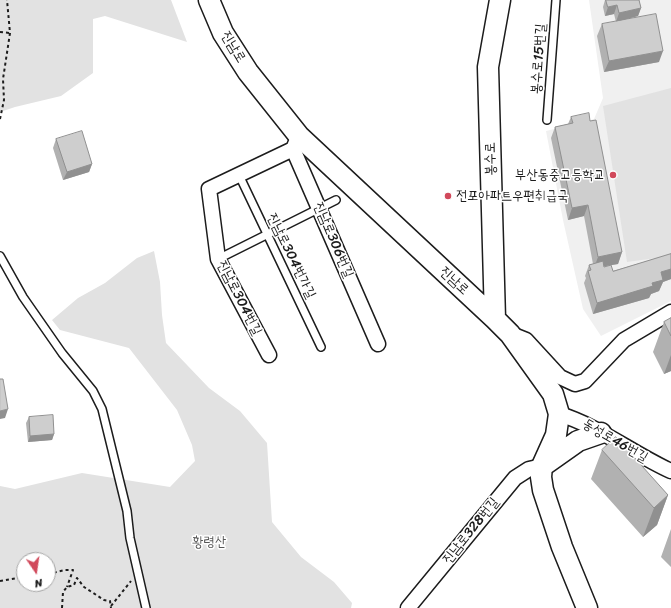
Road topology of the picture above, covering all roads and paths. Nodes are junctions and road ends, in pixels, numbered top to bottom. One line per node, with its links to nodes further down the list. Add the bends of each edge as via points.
1 (7, 0): 6 (path)
2 (209, 0): 9 (street, 진남로, via 224,33)
3 (500, 0): 17 (street, 봉수로, via 488,67)
4 (556, 0): 8 (lane, 봉수로15번길)
5 (0, 32): 6 (path)
6 (10, 33): 7 (path)
7 (0, 119)
8 (547, 120)
9 (296, 143): 10 (street, 진남로304번길); 12 (street, 진남로306번길); 17 (street, 진남로)
10 (239, 175): 13 (lane, 진남로304번가길); 15 (street, 진남로304번길, via 209,189)
11 (336, 200): 12 (lane)
12 (319, 208): 13 (lane); 19 (street, 진남로306번길)
13 (266, 235): 15 (lane); 20 (lane, 진남로304번가길)
14 (0, 256): 27 (lane, via 23,297 62,353 93,391 102,409 127,511 130,538)
15 (218, 258): 21 (street, 진남로304번길)
16 (671, 312): 18 (street, via 624,340 585,381 574,384 560,377 526,340)
17 (495, 319): 18 (street, 진남로)
18 (510, 334): 22 (street, 진남로, via 553,394)
19 (378, 344)
20 (321, 347)
21 (269, 355)
22 (559, 414): 23 (street, 동성로46번길, via 578,420); 24 (street, 진남로, via 556,435)
23 (601, 433): 24 (street, via 578,441); 25 (street, 동성로46번길)
24 (542, 466): 34 (street, 진남로328번길, via 529,469 515,478); 35 (street, 진남로, via 541,477 546,498 562,547)
25 (671, 471)
26 (56, 572): 30 (path, via 73,570)
27 (139, 574): 31 (path, via 126,585); 33 (lane)
28 (16, 578): 29 (path)
29 (0, 581)
30 (67, 588): 31 (path, via 74,585 78,578 84,587 110,601); 32 (path, via 63,592)
31 (111, 607)
32 (62, 608)
33 (146, 608)
34 (408, 608)
35 (587, 608)

